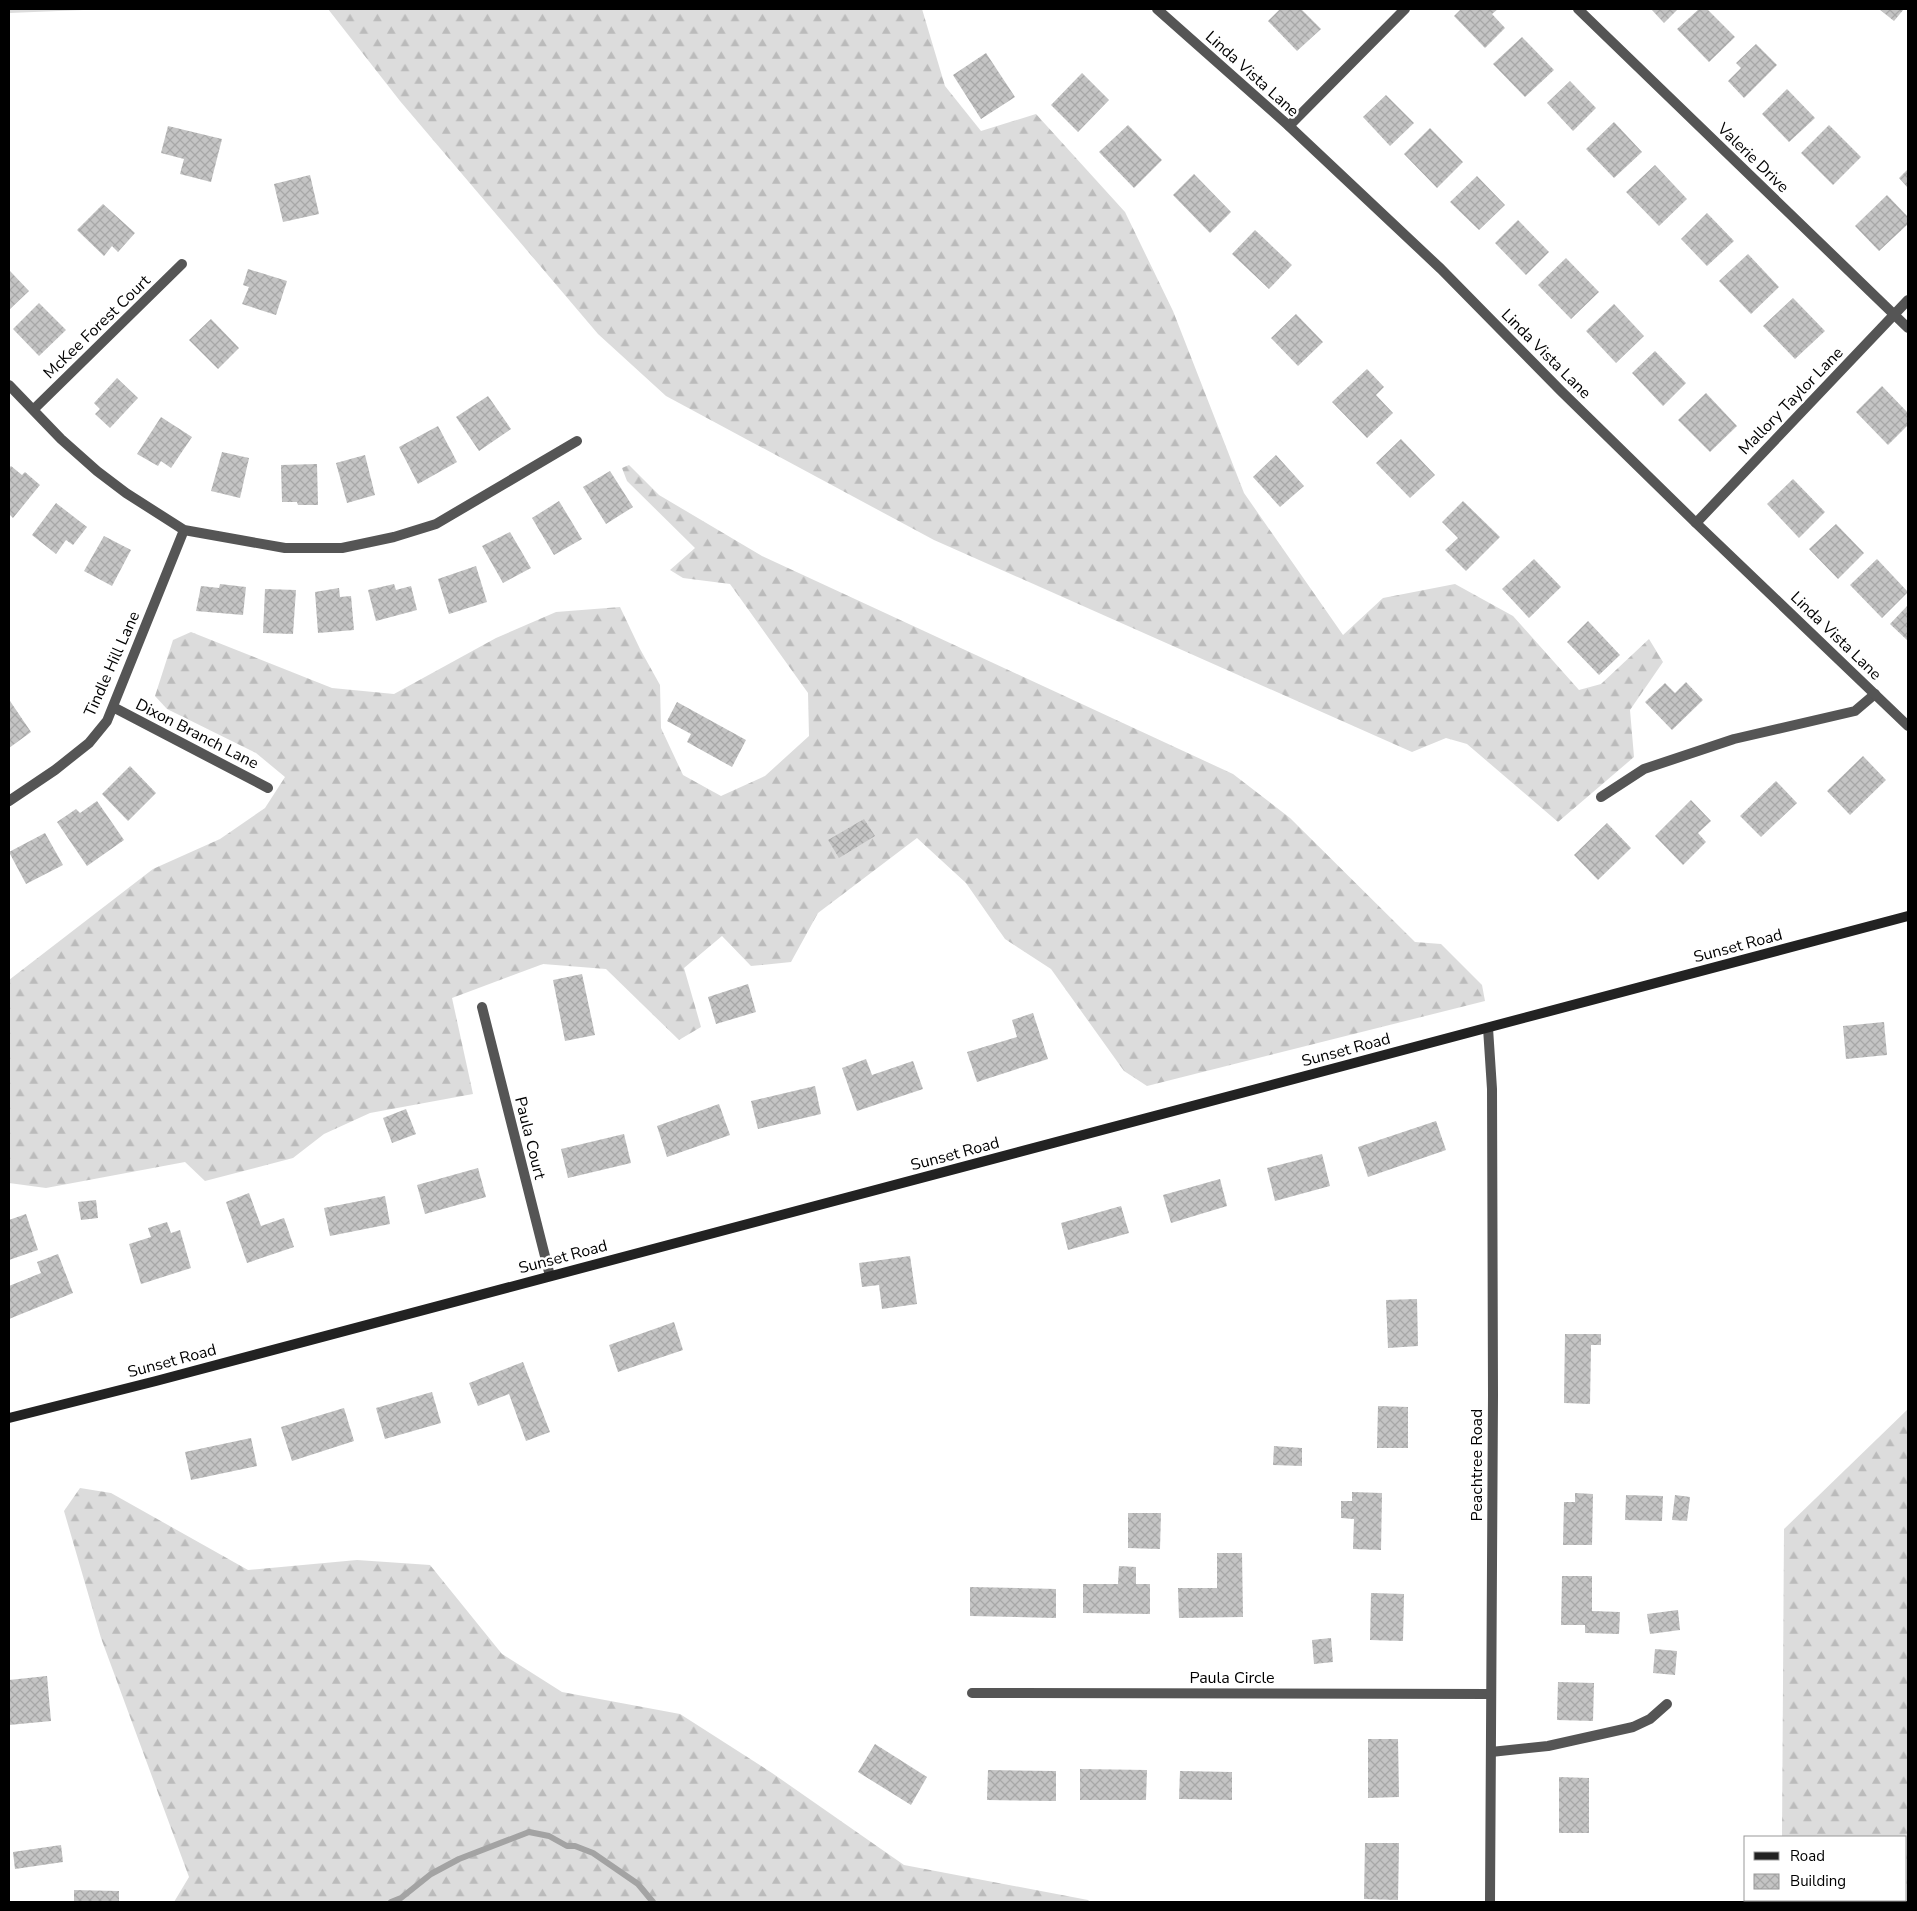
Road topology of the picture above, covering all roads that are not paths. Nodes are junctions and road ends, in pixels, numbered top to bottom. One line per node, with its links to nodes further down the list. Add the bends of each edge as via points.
1 (1157, 9): 4 (street, Linda Vista Lane)
2 (1405, 9): 4 (street)
3 (1578, 9): 7 (street, Valerie Drive)
4 (1289, 126): 12 (street, Linda Vista Lane, via 1441,269)
5 (182, 264): 10 (street, McKee Forest Court)
6 (1908, 300): 7 (street, Mallory Taylor Lane)
7 (1894, 315): 8 (street, Valerie Drive); 12 (street, Mallory Taylor Lane)
8 (1908, 328)
9 (9, 385): 10 (street)
10 (33, 410): 13 (street, via 97,471)
11 (577, 441): 13 (street, via 436,524 394,537 342,548 285,548)
12 (1696, 523): 14 (street, Linda Vista Lane)
13 (184, 530): 15 (street, Tindle Hill Lane)
14 (1875, 694): 16 (street, Linda Vista Lane); 18 (street, via 1855,711 1734,739 1644,769)
15 (113, 707): 17 (street, Dixon Branch Lane); 19 (street, Tindle Hill Lane, via 107,721 89,743)
16 (1908, 726)
17 (268, 788)
18 (1601, 797)
19 (9, 801)
20 (1908, 916): 22 (main road, Sunset Road)
21 (482, 1007): 23 (street, Paula Court)
22 (1488, 1028): 23 (main road, Sunset Road); 26 (street, Peachtree Road, via 1492,1089)
23 (550, 1276): 24 (main road, Sunset Road)
24 (9, 1418)
25 (972, 1692): 26 (street, Paula Circle)
26 (1491, 1694): 28 (street, Peachtree Road)
27 (1667, 1704): 28 (street, via 1650,1719 1633,1727 1548,1746)
28 (1491, 1752): 29 (street, Peachtree Road)
29 (1490, 1902)

